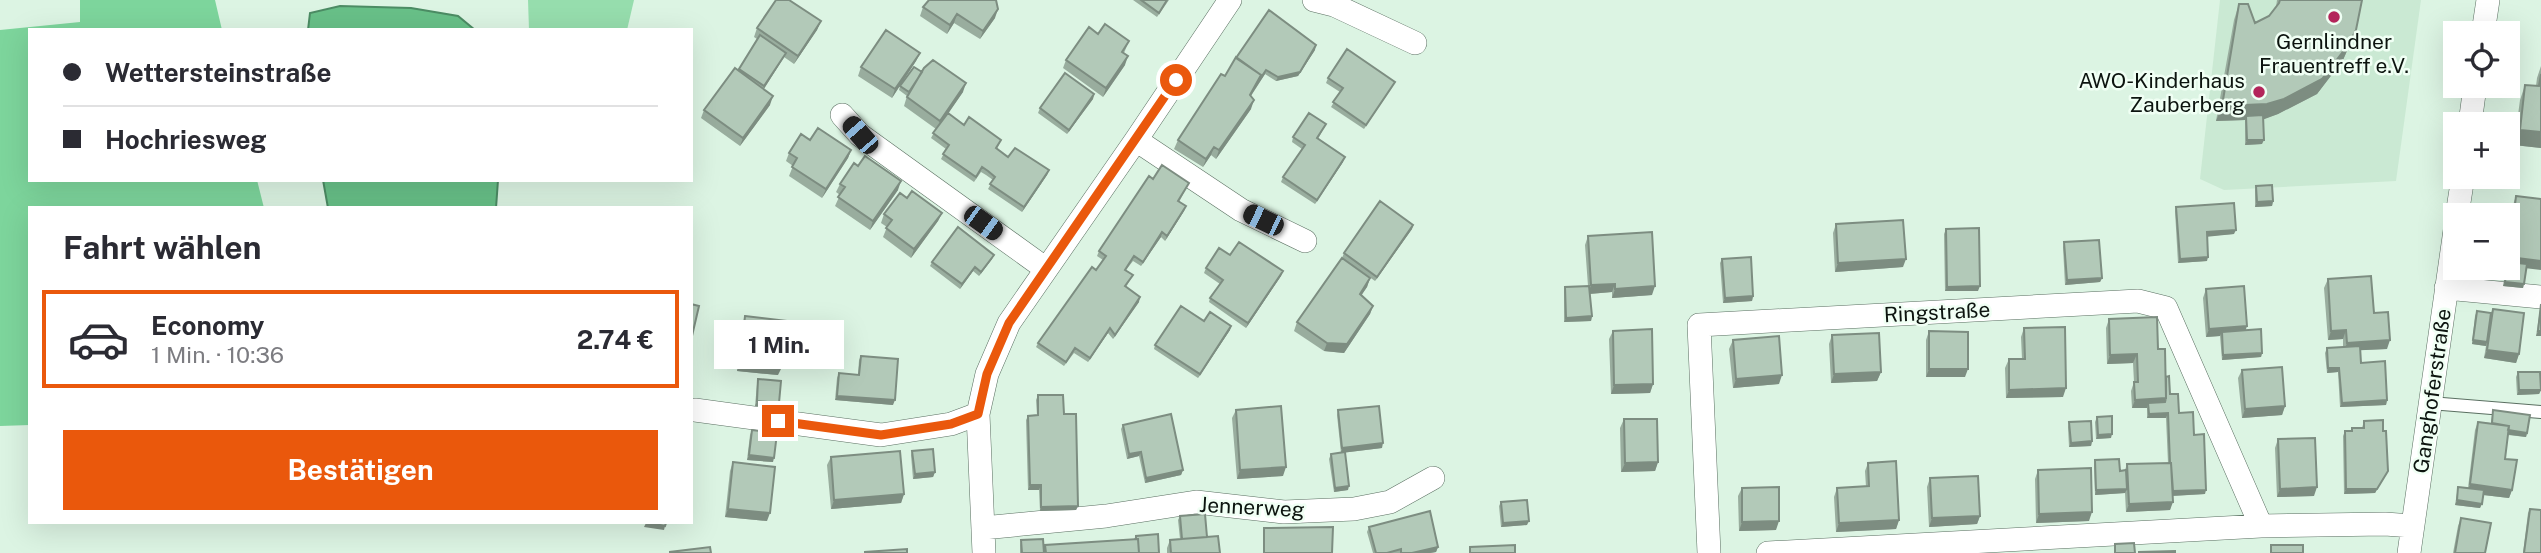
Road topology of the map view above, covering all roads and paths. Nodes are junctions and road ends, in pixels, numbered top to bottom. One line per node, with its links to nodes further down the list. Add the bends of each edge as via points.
1 (1230, 0): 7 (street)
2 (1314, 0): 5 (street)
3 (2488, 0): 4 (street)
4 (2485, 21)
5 (1415, 43)
6 (842, 115): 9 (street, via 860,135)
7 (1136, 140): 8 (street, via 1241,210); 9 (street)
8 (1305, 241)
9 (1046, 269): 16 (street, via 1009,323 987,374)
10 (2447, 280): 11 (street, Ganghoferstraße)
11 (2446, 288): 12 (street); 13 (street, Ganghoferstraße)
12 (2541, 297)
13 (2430, 403): 15 (lane); 19 (street, Ganghoferstraße)
14 (693, 408): 16 (street, via 881,435 951,424)
15 (2541, 412)
16 (978, 414): 20 (street)
17 (1433, 478): 20 (street, Jennerweg, via 1390,502 1354,509 1284,512 1196,502)
18 (2261, 526): 19 (street); 22 (street, Ringstraße, via 2166,308 2138,301 1699,325); 23 (street)
19 (2412, 526): 24 (street, Ganghoferstraße)
20 (983, 528): 21 (street)
21 (984, 553)
22 (1709, 553)
23 (1768, 553)
24 (2409, 553)

